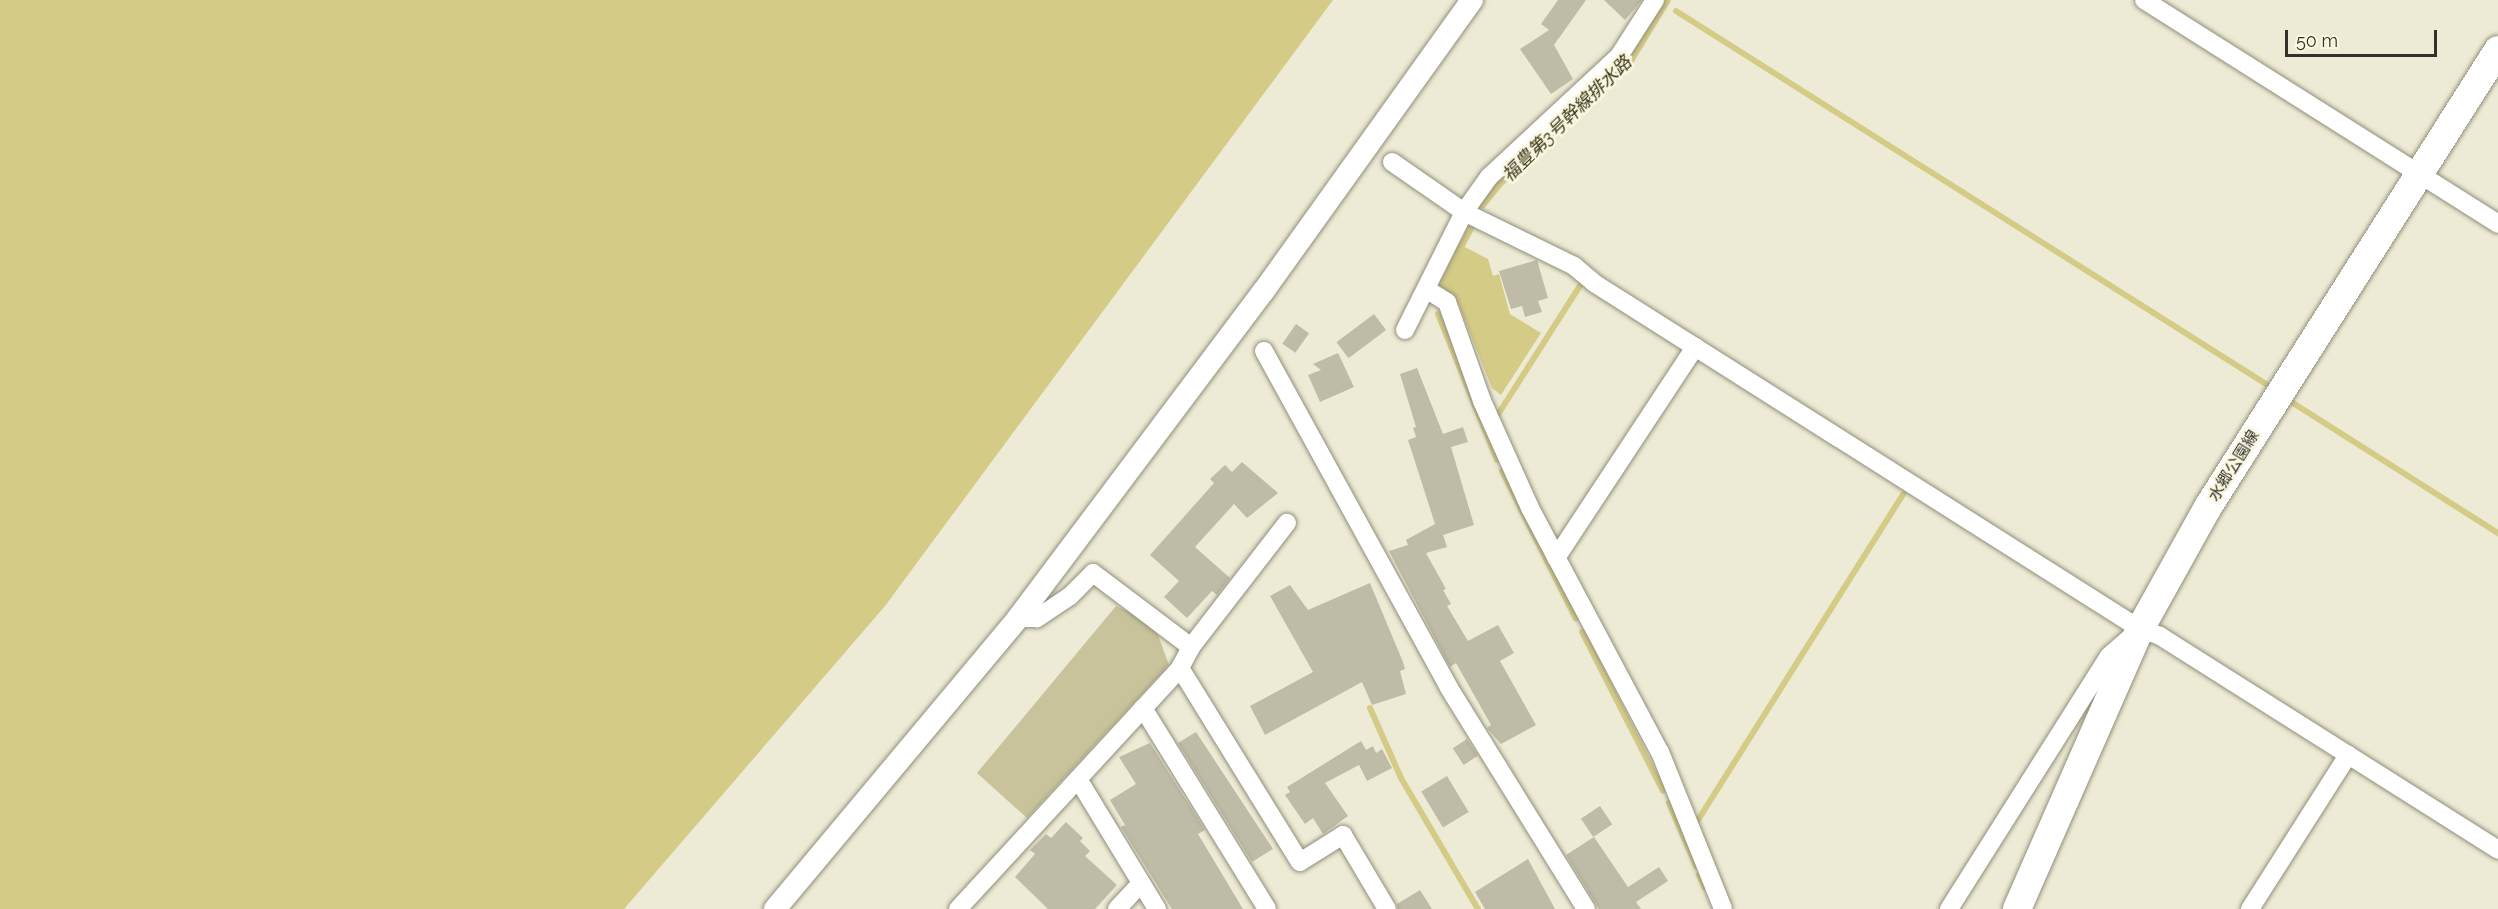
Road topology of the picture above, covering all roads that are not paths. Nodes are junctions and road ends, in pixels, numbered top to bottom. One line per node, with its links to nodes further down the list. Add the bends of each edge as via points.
1 (1472, 0): 15 (street, via 1263,292)
2 (1654, 0): 7 (street, via 1619,56 1490,177)
3 (2144, 0): 6 (street)
4 (2498, 50): 6 (main road, 水郷公園線)
5 (1392, 162): 7 (street)
6 (2419, 173): 8 (street); 16 (main road, 水郷公園線, via 2208,507)
7 (1464, 212): 9 (street); 11 (street, via 1574,266 1594,284)
8 (2498, 224)
9 (1426, 289): 10 (street); 14 (street, via 1447,302 1482,401)
10 (1405, 330)
11 (1695, 347): 14 (street); 16 (street)
12 (1264, 351): 30 (street, via 1449,688)
13 (1287, 523): 17 (street)
14 (1556, 558): 31 (street, via 1660,752)
15 (1018, 618): 17 (street, via 1037,618 1070,596 1094,573); 24 (street)
16 (2140, 629): 20 (street, via 2160,636); 32 (street, via 2109,656); 33 (main road, 水郷公園線)
17 (1191, 648): 18 (street)
18 (1180, 668): 19 (street); 29 (street, via 1300,862 1343,835)
19 (1143, 708): 21 (street); 28 (street)
20 (2348, 755): 22 (street); 34 (street)
21 (1078, 779): 23 (street); 25 (street)
22 (2498, 850)
23 (1141, 883): 26 (street); 27 (street)
24 (775, 909)
25 (958, 909)
26 (1117, 909)
27 (1157, 909)
28 (1267, 909)
29 (1387, 909)
30 (1586, 909)
31 (1723, 909)
32 (1949, 909)
33 (2018, 909)
34 (2250, 909)

